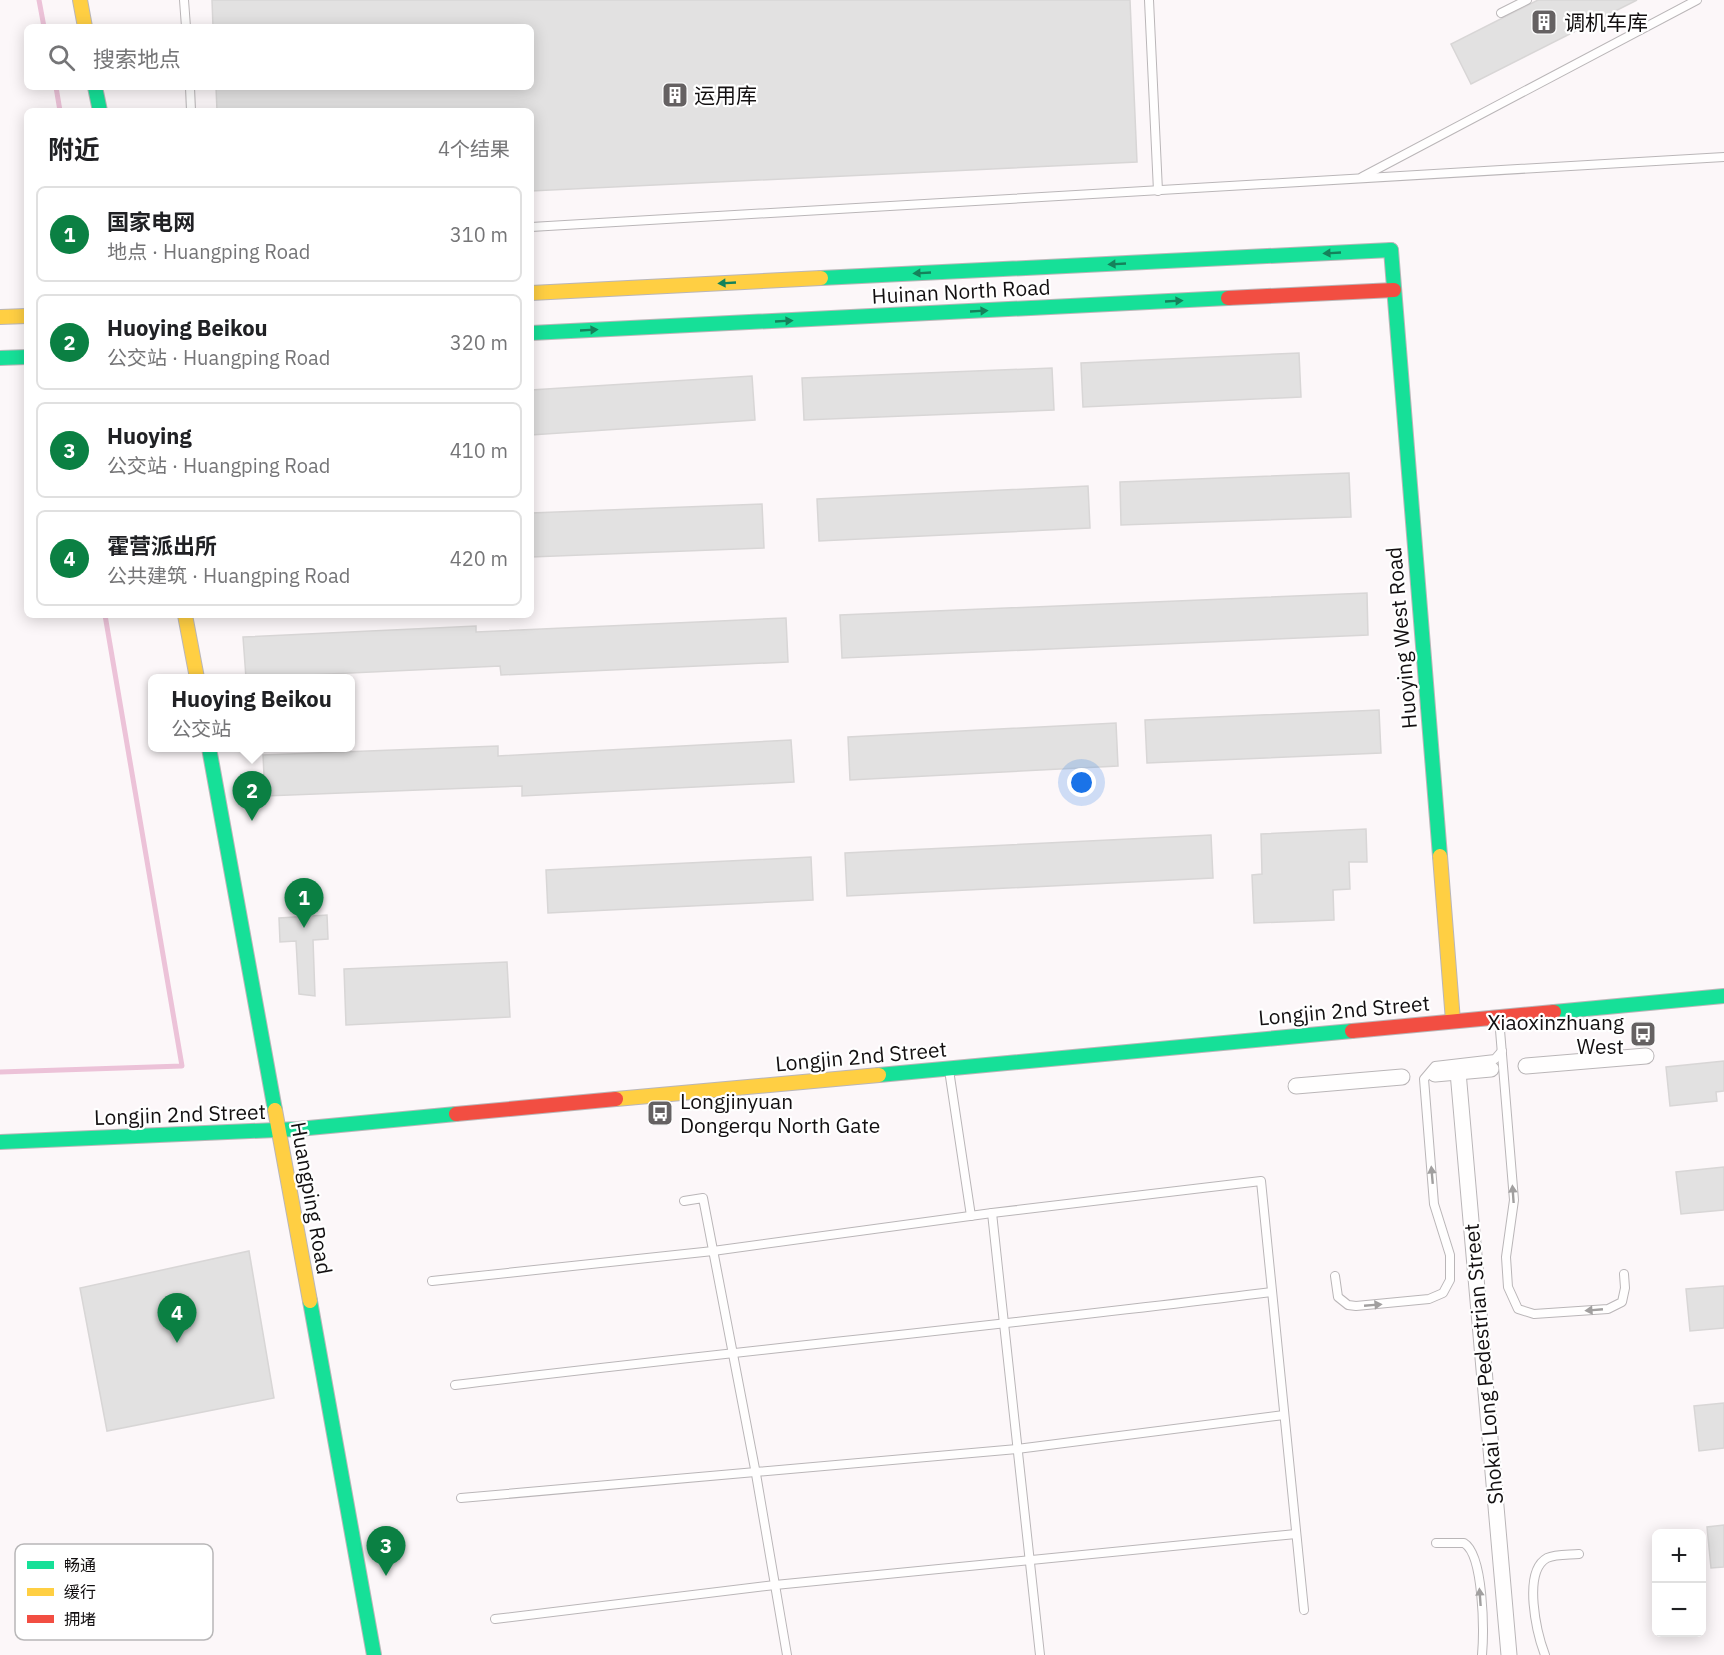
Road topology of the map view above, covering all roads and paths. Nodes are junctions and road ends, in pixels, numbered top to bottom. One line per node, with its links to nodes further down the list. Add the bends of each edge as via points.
1 (80, 0): 7 (main road)
2 (184, 0): 8 (lane)
3 (1149, 0): 15 (lane)
4 (1527, 0): 6 (lane)
5 (1693, 1): 14 (lane)
6 (1501, 13)
7 (84, 24)
8 (186, 24)
9 (96, 90): 11 (main road)
10 (190, 90): 12 (lane)
11 (99, 108)
12 (191, 108)
13 (1724, 157): 14 (lane)
14 (1360, 178): 15 (lane)
15 (1158, 190): 16 (lane)
16 (534, 227)
17 (1391, 250): 18 (main road, Huoying West Road); 19 (main road, Huinan North Road, one-way to 19)
18 (1394, 290): 22 (main road, Huinan North Road, one-way to 18); 30 (main road, Huoying West Road)
19 (534, 292)
20 (24, 316): 21 (main road)
21 (0, 317)
22 (534, 333)
23 (24, 357): 24 (main road)
24 (0, 358)
25 (186, 618): 26 (main road)
26 (196, 674)
27 (210, 752): 40 (main road, Huangping Road)
28 (1724, 996): 29 (main road, Longjin 2nd Street)
29 (1499, 1017): 30 (main road, Longjin 2nd Street); 31 (lane)
30 (1454, 1021): 34 (main road, Longjin 2nd Street)
31 (1502, 1051): 46 (lane, one-way to 31, via 1622,1302 1608,1308 1534,1314 1526,1313 1513,1302 1506,1257 1514,1200); 47 (lane, one-way to 31, via 1338,1297 1348,1305 1429,1299 1443,1293 1452,1263 1434,1204 1424,1079 1435,1066 1495,1059)
32 (1646, 1056): 33 (street)
33 (1526, 1066)
34 (948, 1068): 40 (main road, Longjin 2nd Street); 44 (lane)
35 (1491, 1069): 36 (street)
36 (1458, 1072): 37 (street); 68 (street, Shokai Long Pedestrian Street)
37 (1435, 1074)
38 (1394, 1076): 39 (street)
39 (1296, 1086)
40 (278, 1131): 41 (main road, Longjin 2nd Street); 64 (main road, Huangping Road)
41 (0, 1142)
42 (684, 1201): 45 (lane, via 703,1198)
43 (992, 1214): 44 (lane); 49 (lane, via 1261,1181); 50 (lane)
44 (971, 1216): 45 (lane)
45 (713, 1251): 48 (lane); 51 (lane)
46 (1624, 1274)
47 (1335, 1276)
48 (432, 1281)
49 (1272, 1292): 50 (lane); 53 (lane)
50 (1004, 1325): 51 (lane); 54 (lane)
51 (733, 1351): 52 (lane); 55 (lane)
52 (455, 1384)
53 (1284, 1415): 54 (lane); 57 (lane)
54 (1017, 1449): 55 (lane); 60 (lane)
55 (756, 1474): 56 (lane); 61 (lane)
56 (461, 1498)
57 (1296, 1534): 60 (lane); 62 (lane)
58 (1436, 1543): 67 (lane, one-way to 58, via 1474,1554 1464,1544)
59 (1579, 1554): 69 (lane, via 1548,1557 1534,1576 1537,1631)
60 (1029, 1561): 61 (lane); 66 (lane)
61 (775, 1585): 63 (lane); 65 (lane)
62 (1304, 1610)
63 (495, 1620)
64 (374, 1655)
65 (787, 1655)
66 (1040, 1655)
67 (1482, 1655)
68 (1509, 1655)
69 (1545, 1655)

